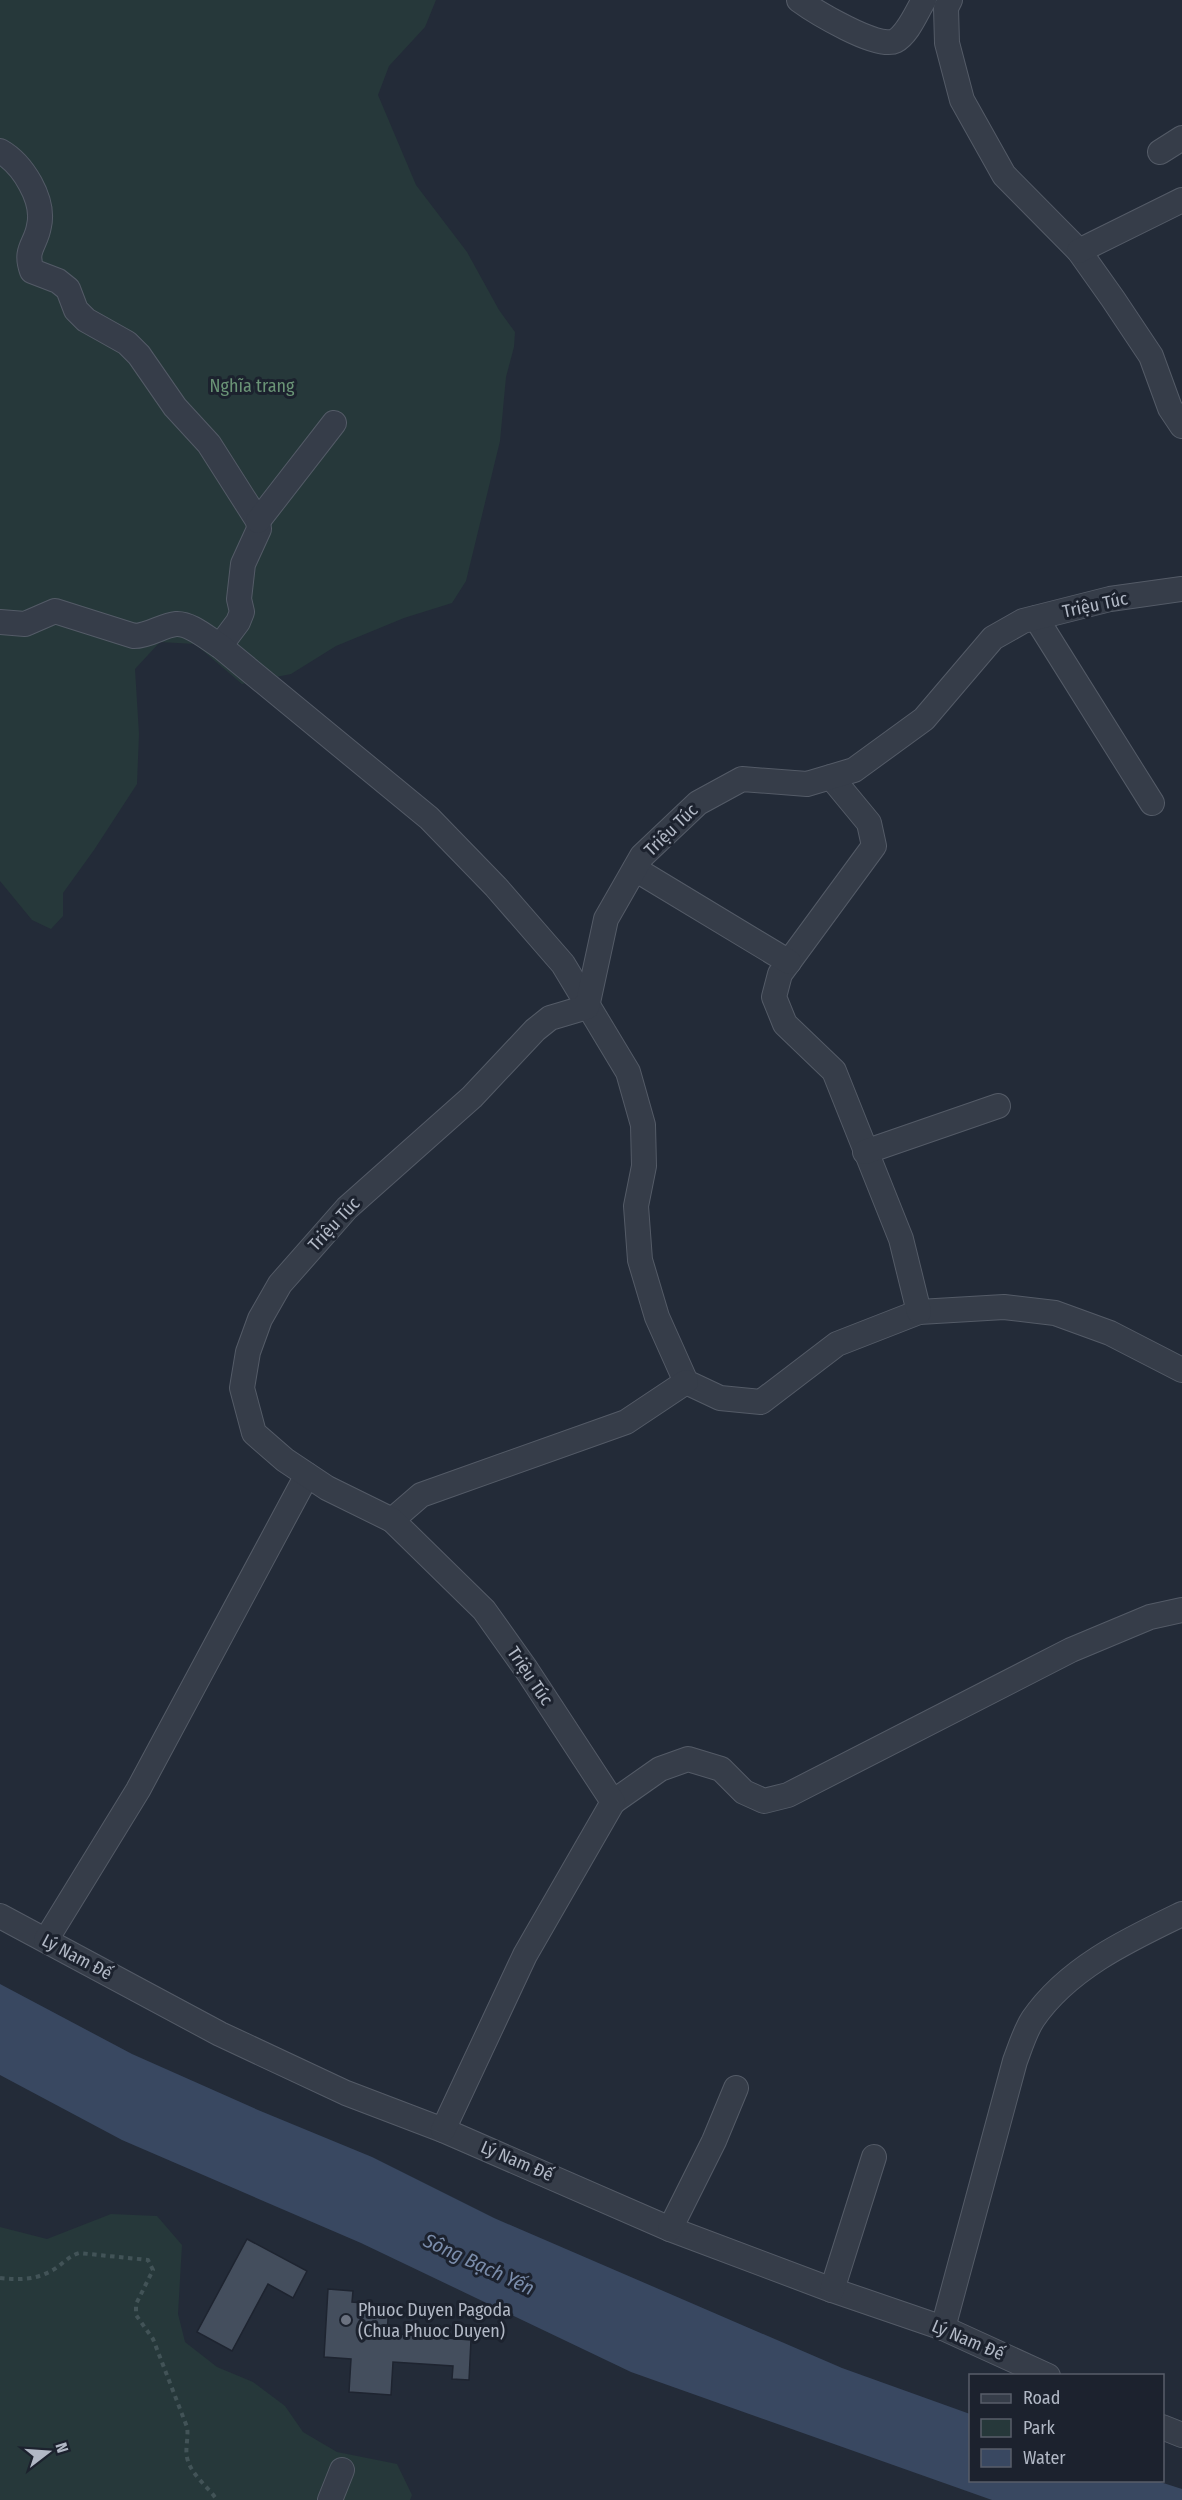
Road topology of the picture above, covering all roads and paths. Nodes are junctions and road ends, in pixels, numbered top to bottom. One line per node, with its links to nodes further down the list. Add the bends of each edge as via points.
1 (799, 0): 2 (street, via 836,22 879,42 890,43 902,36)
2 (924, 0)
3 (950, 0): 8 (street, via 946,8 947,43 962,100 1004,175)
4 (1182, 138): 6 (street)
5 (0, 151): 11 (street, via 19,168 42,213 30,247 28,260 32,271 58,281 68,289 76,310 86,320 127,343 139,355 175,407 209,444)
6 (1160, 152)
7 (1182, 200): 8 (street)
8 (1079, 252): 10 (street, via 1151,356 1170,408)
9 (334, 423): 11 (street)
10 (1182, 426)
11 (258, 521): 15 (street, via 259,529 243,564 239,599 242,612)
12 (1182, 589): 13 (street, Triệu Túc, via 1110,599)
13 (1036, 618): 16 (street, Triệu Túc, via 993,638 924,719 854,770); 17 (street)
14 (0, 622): 15 (street, via 25,624 55,610 134,636 146,636 177,624)
15 (220, 646): 20 (street, via 429,818 563,964)
16 (831, 777): 18 (street, Triệu Túc, via 807,784 742,779 698,803 642,856); 19 (street, via 869,823 874,846)
17 (1152, 803)
18 (634, 869): 19 (street); 20 (street, Triệu Túc, via 606,920)
19 (789, 962): 22 (street, via 780,974 774,996 785,1024 834,1071)
20 (587, 1007): 25 (street, via 628,1072 643,1125 644,1166 636,1206 640,1260 657,1317); 26 (street, Triệu Túc, via 550,1018 535,1030 472,1097 347,1208 280,1284 260,1318 248,1352 242,1388 254,1433)
21 (998, 1106): 22 (street)
22 (865, 1152): 23 (street, via 901,1239)
23 (919, 1312): 24 (street, via 1004,1307 1055,1312); 25 (street, via 837,1344 761,1402 720,1398)
24 (1182, 1370)
25 (686, 1382): 27 (street, via 626,1422 421,1495)
26 (307, 1475): 27 (street, Triệu Túc); 32 (street, via 138,1790)
27 (392, 1520): 29 (street, Triệu Túc, via 484,1610)
28 (1182, 1610): 29 (street, via 1150,1617 1071,1650 788,1795 764,1801 744,1792 721,1769 688,1759 660,1769)
29 (613, 1802): 34 (street, via 525,1955)
30 (1182, 1914): 39 (street, via 1106,1952 1052,1997 1032,2020 1015,2061)
31 (0, 1916): 32 (street, Lý Nam Đế)
32 (46, 1940): 34 (street, Lý Nam Đế, via 220,2034 346,2093)
33 (736, 2088): 36 (street)
34 (443, 2130): 36 (street, Lý Nam Đế)
35 (874, 2157): 38 (street)
36 (670, 2229): 38 (street, Lý Nam Đế)
37 (0, 2278): 44 (path, via 31,2278 53,2270 79,2253 148,2260 153,2270 136,2304 136,2315 153,2339 187,2427 188,2461)
38 (832, 2290): 39 (street, Lý Nam Đế)
39 (943, 2328): 40 (street, Lý Nam Đế)
40 (1044, 2374)
41 (1164, 2428): 42 (street)
42 (1182, 2435)
43 (342, 2470): 45 (street)
44 (217, 2500)
45 (330, 2500)

